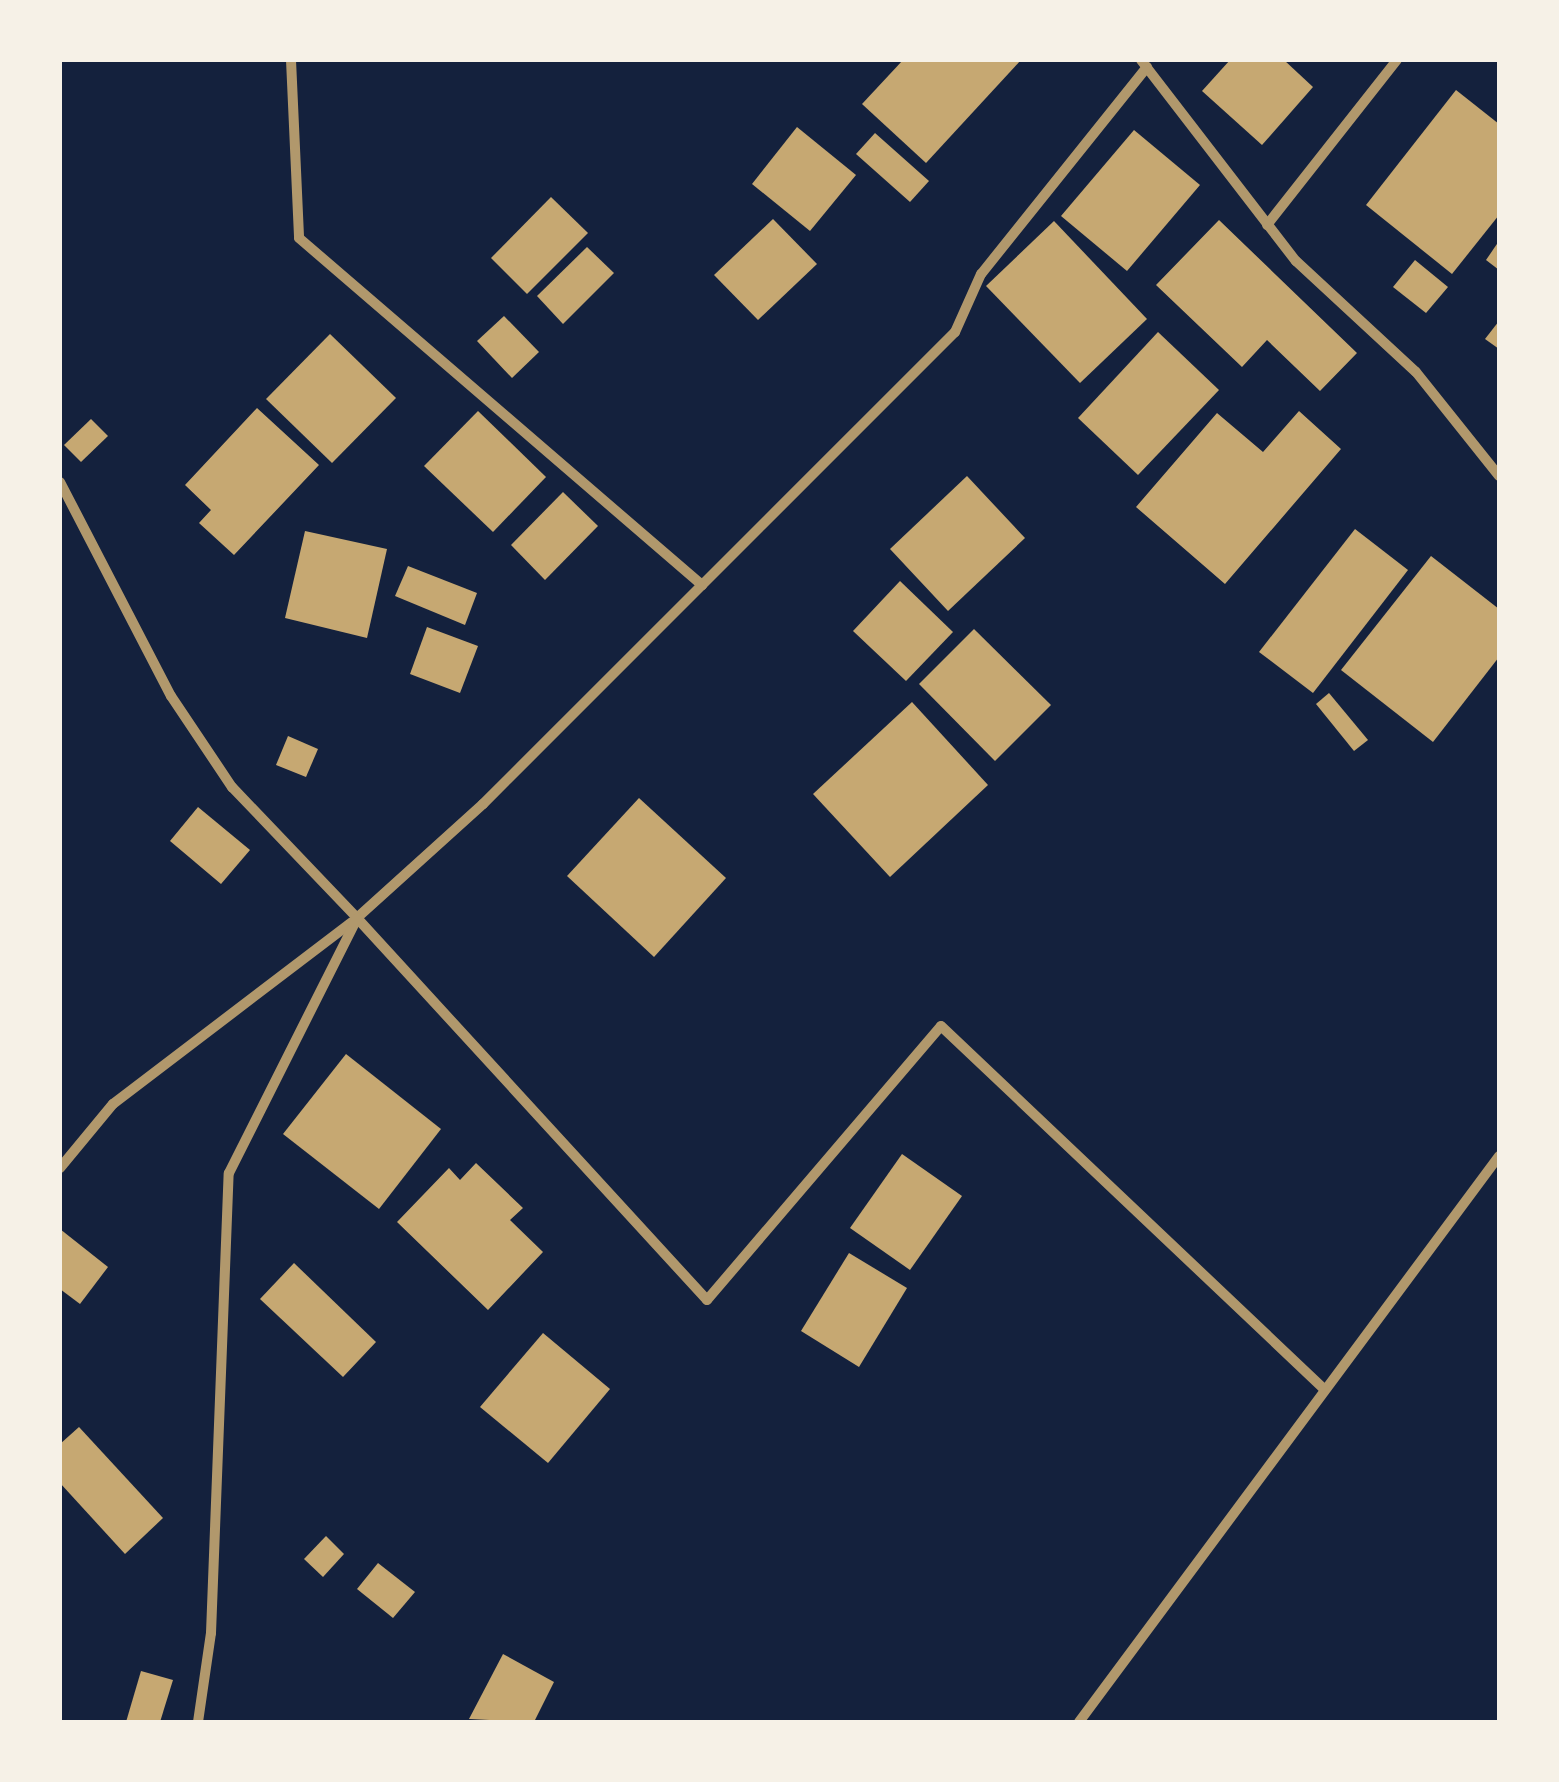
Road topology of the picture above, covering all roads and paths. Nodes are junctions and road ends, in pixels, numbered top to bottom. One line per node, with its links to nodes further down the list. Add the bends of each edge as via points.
1 (292, 60): 7 (street, via 299,238)
2 (1397, 60): 4 (street)
3 (1144, 64): 4 (street); 7 (street, via 980,274 955,332)
4 (1267, 225): 5 (street, via 1416,372)
5 (1499, 476)
6 (60, 482): 8 (street, via 171,696 232,788)
7 (702, 585): 8 (street, via 484,804)
8 (358, 918): 10 (street, via 113,1104); 11 (street, via 707,1300 941,1026); 12 (street, via 229,1172 212,1633)
9 (1499, 1156): 11 (street)
10 (60, 1168)
11 (1323, 1388): 13 (street)
12 (198, 1722)
13 (1079, 1722)

